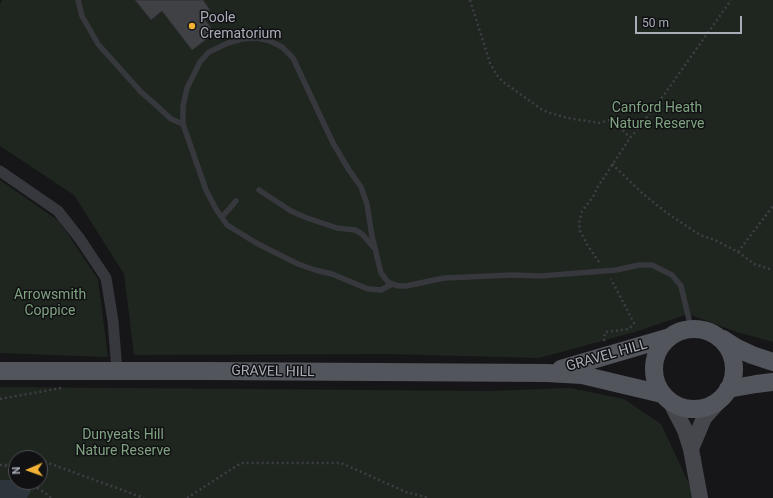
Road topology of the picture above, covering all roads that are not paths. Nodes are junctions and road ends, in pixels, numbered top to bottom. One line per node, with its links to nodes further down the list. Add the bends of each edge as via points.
1 (78, 0): 2 (lane, via 82,16 98,44 152,102 171,119)
2 (183, 124): 6 (lane, via 206,190); 7 (lane, via 187,88 200,62 210,52 242,39 270,40 282,47 293,58 333,143 361,186 367,204)
3 (0, 171): 13 (street, via 58,210 106,278)
4 (259, 190): 7 (lane, via 291,211 307,218 337,228 355,230)
5 (236, 201): 6 (lane)
6 (222, 217): 8 (lane, via 227,225 298,264 332,274 368,289 382,290)
7 (374, 248): 8 (lane, via 381,273)
8 (392, 284): 9 (lane, via 406,286 444,278 541,276 652,265 672,275 681,286)
9 (692, 328): 10 (main road); 11 (main road, via 678,331)
10 (718, 336): 12 (main road, via 737,348); 17 (main road, via 732,355 734,366 733,378)
11 (667, 338): 15 (main road, GRAVEL HILL); 18 (main road, via 654,359 653,371 656,383)
12 (773, 362)
13 (117, 371): 14 (main road, GRAVEL HILL); 15 (main road, GRAVEL HILL)
14 (0, 372)
15 (547, 373): 18 (main road, GRAVEL HILL, via 582,375)
16 (773, 382): 17 (main road, via 756,384)
17 (725, 394): 18 (main road, via 710,406 697,409 684,408); 19 (street, via 704,418)
18 (667, 398): 19 (street, via 685,430)
19 (691, 449): 20 (street)
20 (700, 498)

